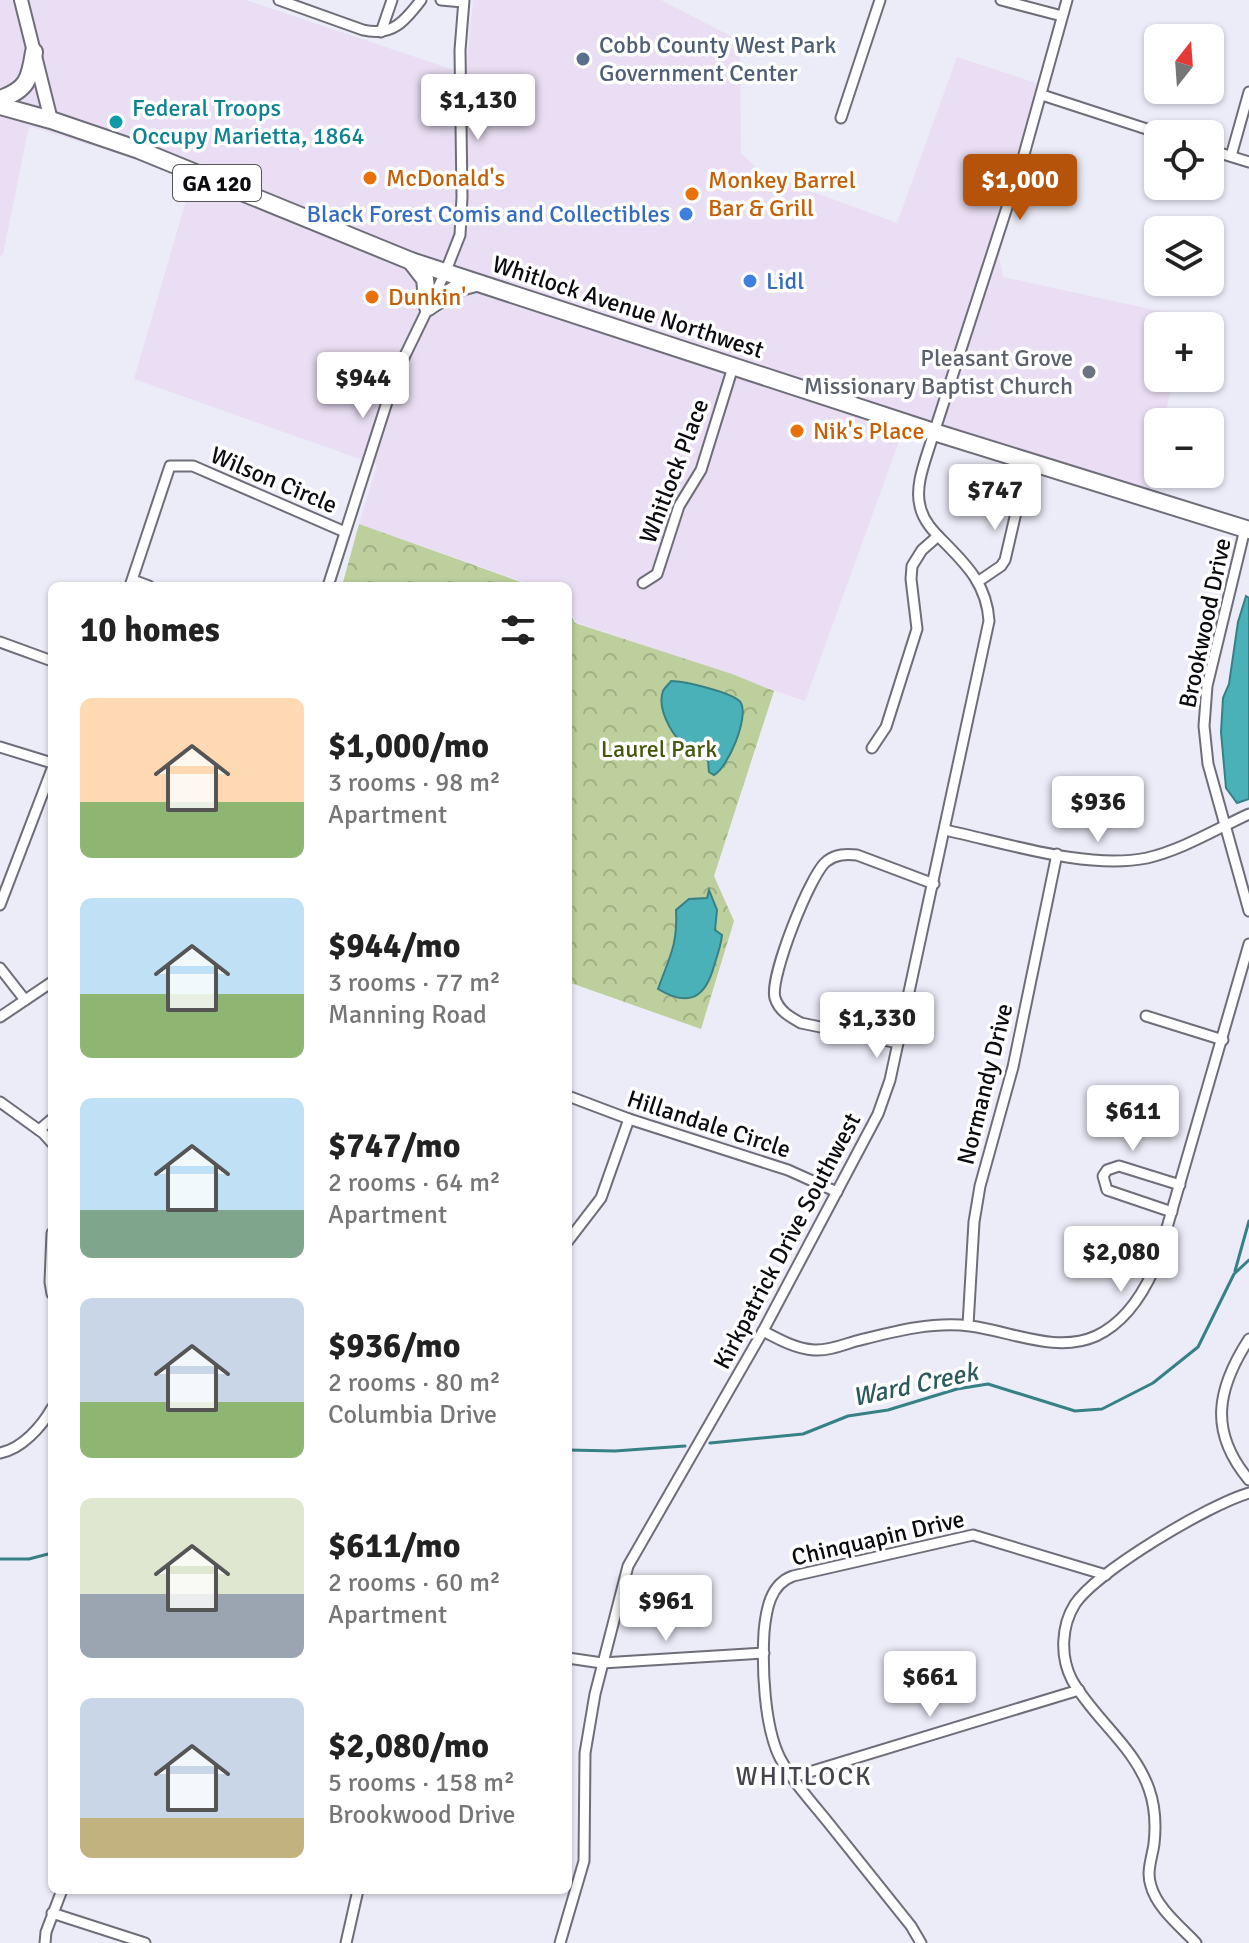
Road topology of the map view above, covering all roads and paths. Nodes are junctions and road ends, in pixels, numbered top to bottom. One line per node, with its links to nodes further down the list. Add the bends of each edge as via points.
1 (21, 0): 12 (street)
2 (279, 0): 11 (street)
3 (392, 0): 11 (street)
4 (421, 0): 11 (street, via 401,25)
5 (441, 0): 9 (street)
6 (880, 0): 17 (street)
7 (1001, 0): 10 (street)
8 (1067, 0): 10 (street, Kirkpatrick Drive Southwest)
9 (462, 1): 24 (street, via 462,216)
10 (1062, 16): 14 (street, Kirkpatrick Drive Southwest)
11 (381, 32)
12 (34, 52): 15 (highway, via 25,85); 18 (street)
13 (1249, 92): 21 (street)
14 (1042, 95): 19 (street); 28 (street, Kirkpatrick Drive Southwest)
15 (0, 99)
16 (0, 106): 18 (highway, Whitlock Avenue Northwest / GA 120)
17 (841, 118)
18 (51, 120): 23 (highway, Whitlock Avenue Northwest / GA 120)
19 (1144, 128)
20 (1224, 154): 21 (street)
21 (1231, 156): 22 (street)
22 (1249, 162)
23 (411, 261): 24 (highway, Whitlock Avenue Northwest / GA 120); 26 (highway, via 425,279)
24 (445, 273): 25 (highway, Whitlock Avenue Northwest / GA 120); 26 (street)
25 (475, 283): 26 (highway); 27 (highway, Whitlock Avenue Northwest / GA 120)
26 (428, 307): 31 (street, via 393,381)
27 (733, 367): 28 (highway, Whitlock Avenue Northwest / GA 120); 36 (street, Whitlock Place, via 701,470 679,506 657,574)
28 (934, 432): 30 (highway, Whitlock Avenue Northwest / GA 120); 32 (street, Kirkpatrick Drive Southwest, via 918,496 923,516)
29 (1021, 491): 33 (street, via 1005,560)
30 (1247, 529): 44 (street, Brookwood Drive, via 1207,686 1208,764)
31 (345, 532): 34 (street, Wilson Circle, via 193,466 170,466); 35 (street)
32 (938, 536): 33 (street, Kirkpatrick Drive Southwest); 40 (street, via 912,566 917,629 886,727)
33 (979, 581): 45 (street, Kirkpatrick Drive Southwest, via 989,610 988,635)
34 (132, 582)
35 (329, 582)
36 (643, 583)
37 (0, 643): 38 (street)
38 (48, 660)
39 (0, 747): 41 (street)
40 (872, 748)
41 (48, 762)
42 (48, 779): 48 (street)
43 (1249, 814): 44 (street)
44 (1223, 826): 46 (street, via 1147,857 1113,861); 49 (street, Brookwood Drive)
45 (945, 830): 46 (street); 47 (street, Kirkpatrick Drive Southwest)
46 (1057, 854): 68 (street, Normandy Drive, via 1013,1067 980,1186)
47 (934, 884): 57 (street, Kirkpatrick Drive Southwest); 57 (street, via 857,855 827,861 808,891 774,978 778,1005 801,1023)
48 (0, 905)
49 (1249, 911)
50 (1249, 944): 56 (street)
51 (0, 968): 53 (street)
52 (48, 985): 53 (street)
53 (25, 1000): 55 (street)
54 (1146, 1016): 56 (street)
55 (0, 1017)
56 (1223, 1040): 64 (street)
57 (898, 1043): 65 (street, Kirkpatrick Drive Southwest, via 878,1114)
58 (572, 1098): 60 (street, Hillandale Circle)
59 (3, 1108): 62 (street)
60 (629, 1119): 65 (street, Hillandale Circle, via 788,1170); 67 (street, via 601,1198)
61 (48, 1122): 62 (street)
62 (39, 1130): 63 (street)
63 (48, 1139)
64 (1180, 1185): 66 (street); 66 (street, via 1119,1166 1103,1176 1107,1190)
65 (837, 1192): 69 (street, Kirkpatrick Drive Southwest)
66 (1172, 1212): 68 (street, via 1150,1279 1132,1306 1097,1335 1047,1342)
67 (572, 1236)
68 (968, 1325): 69 (street, via 900,1330 815,1350)
69 (763, 1331): 78 (street, Kirkpatrick Drive Southwest, via 628,1566)
70 (1249, 1339): 73 (street, via 1226,1382 1221,1405 1229,1452)
71 (48, 1414): 72 (street, via 37,1429)
72 (0, 1453)
73 (1249, 1480)
74 (1249, 1493): 75 (street, via 1206,1510)
75 (1106, 1575): 76 (street, Chinquapin Drive, via 982,1536 965,1536 783,1580 769,1606); 79 (street, via 1081,1595 1066,1627 1066,1664)
76 (764, 1653): 78 (street); 80 (street, Chinquapin Drive, via 773,1737)
77 (572, 1659): 78 (street)
78 (602, 1663): 87 (street, Kirkpatrick Drive Southwest, via 585,1753 585,1853)
79 (1079, 1690): 80 (street); 89 (street, via 1143,1773 1154,1811 1151,1887)
80 (793, 1777): 88 (street, Chinquapin Drive)
81 (60, 1894): 83 (street)
82 (357, 1894): 86 (street)
83 (52, 1913): 84 (street); 85 (street)
84 (45, 1943)
85 (145, 1943)
86 (346, 1943)
87 (560, 1943)
88 (921, 1943)
89 (1196, 1943)

